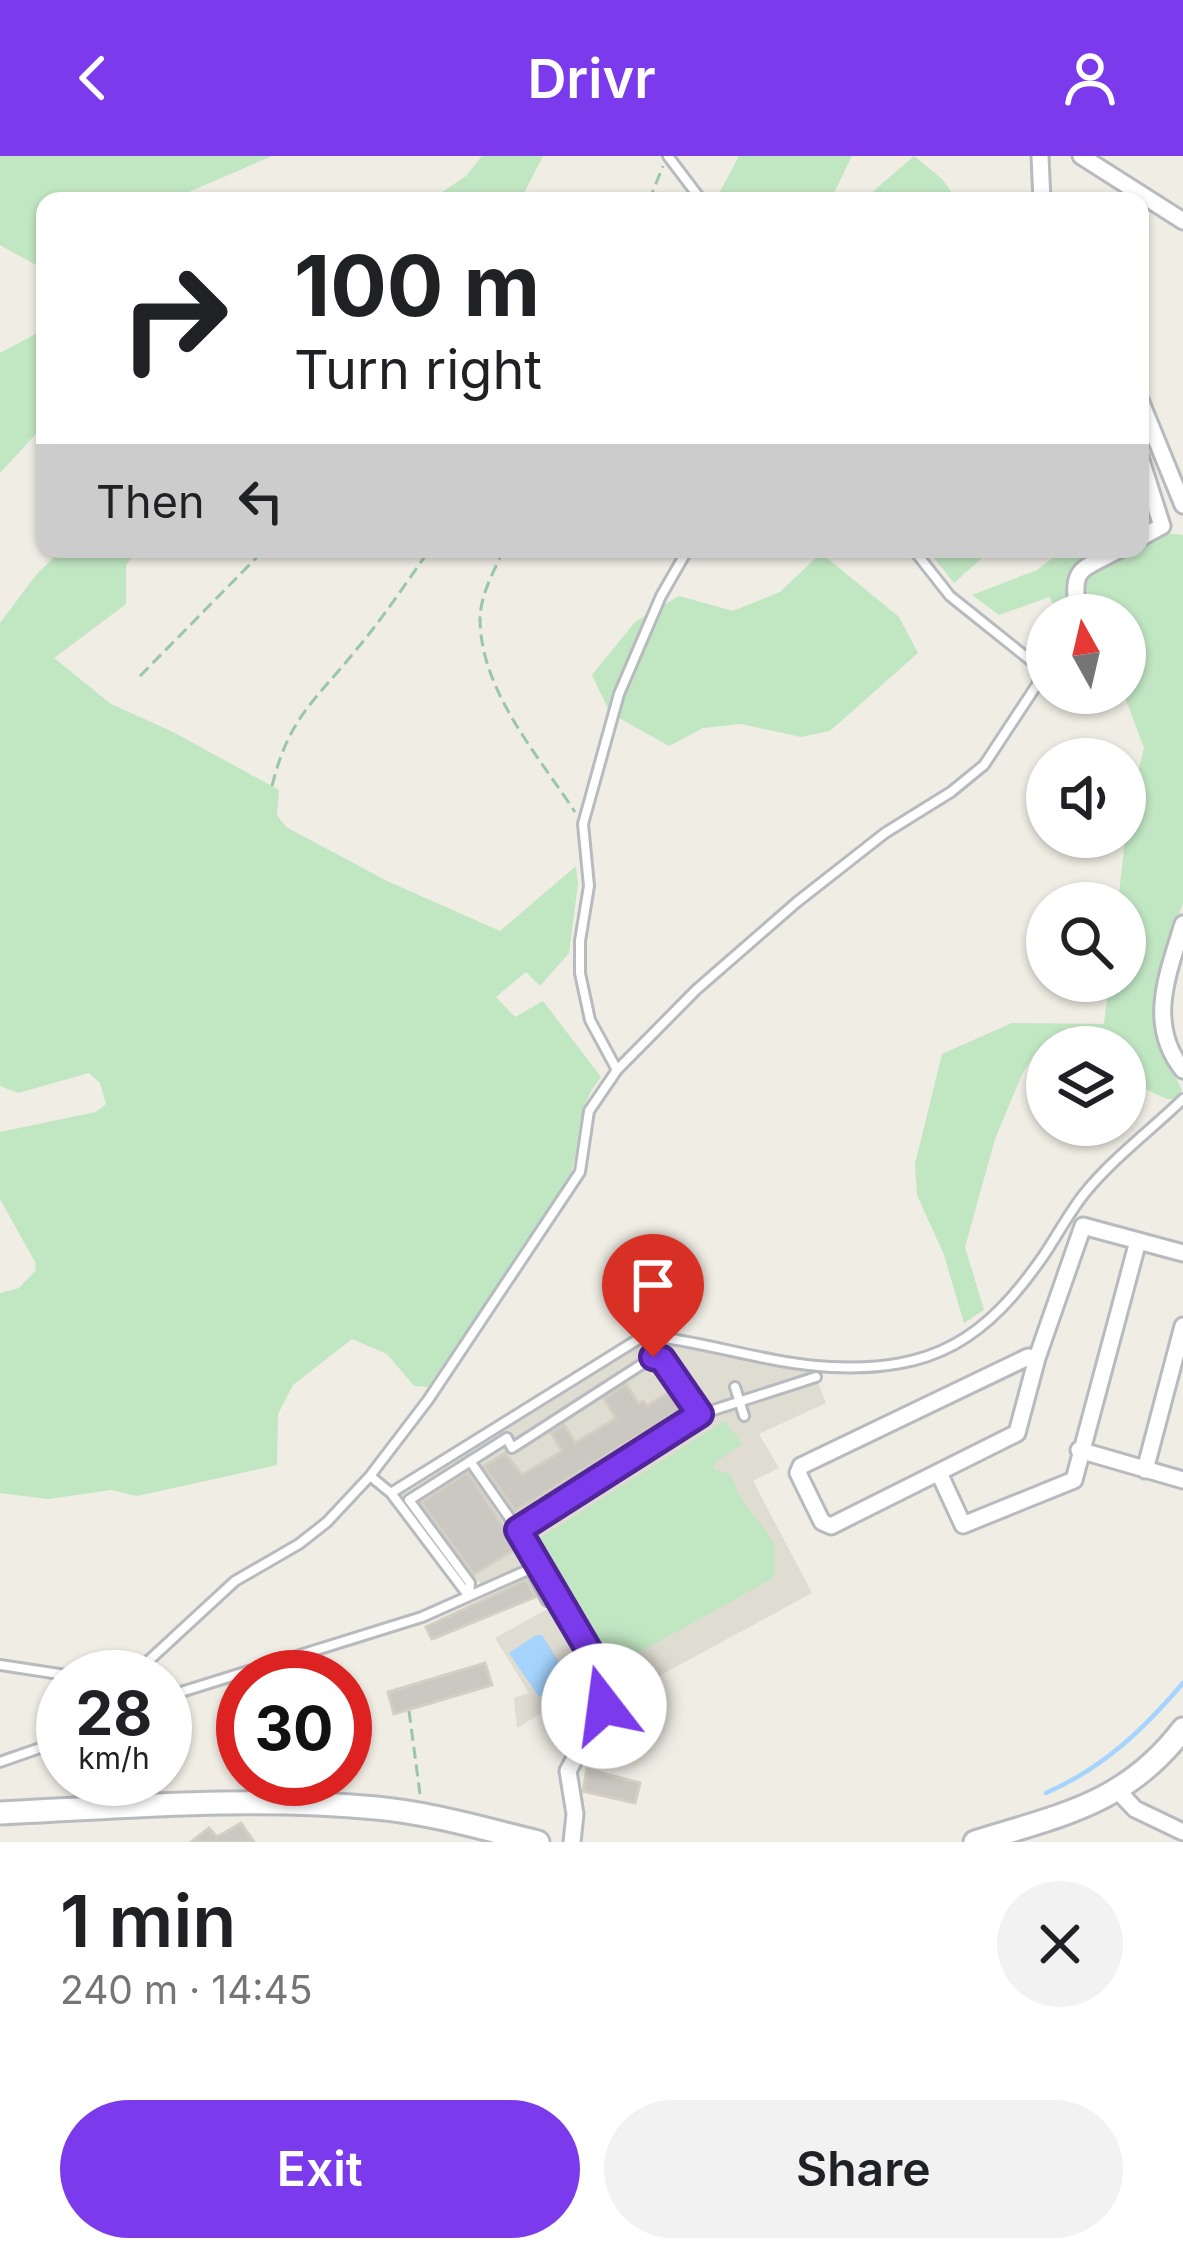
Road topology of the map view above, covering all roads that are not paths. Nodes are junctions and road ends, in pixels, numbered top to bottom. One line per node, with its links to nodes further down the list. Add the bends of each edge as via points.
1 (1040, 156): 5 (street)
2 (1081, 156): 6 (street)
3 (668, 159): 4 (lane)
4 (695, 192)
5 (1042, 192)
6 (1137, 192)
7 (1149, 199): 8 (street)
8 (1183, 221)
9 (1149, 422): 11 (street)
10 (1149, 485): 12 (street, via 1162,526)
11 (1183, 505)
12 (1149, 533)
13 (683, 558): 18 (lane, via 619,694 583,824 589,886 580,973 590,1020)
14 (920, 558): 18 (lane, via 950,596 1036,662 1038,683 985,765 797,902)
15 (1104, 558): 16 (street, via 1078,572)
16 (1075, 594)
17 (1183, 924): 19 (street, via 1161,1000 1164,1033)
18 (617, 1070): 34 (lane, via 589,1111 580,1172)
19 (1183, 1070)
20 (1183, 1099): 36 (lane, via 1086,1191 980,1329 950,1349 892,1366 832,1367 651,1336)
21 (1138, 1241): 22 (street); 24 (street, via 1083,1226); 30 (street)
22 (1183, 1253)
23 (1183, 1326): 32 (street)
24 (1037, 1358): 33 (street, via 1017,1433); 33 (street, via 798,1473 831,1526)
25 (816, 1377): 27 (lane)
26 (735, 1387): 27 (lane)
27 (739, 1401): 28 (lane); 29 (lane)
28 (700, 1414): 31 (lane, via 653,1357 512,1448 507,1438); 37 (lane)
29 (743, 1416)
30 (1079, 1450): 32 (street); 33 (street, via 1074,1480 963,1525)
31 (470, 1461): 37 (lane); 38 (lane, via 409,1500 470,1583)
32 (1145, 1470): 35 (street)
33 (939, 1473)
34 (370, 1476): 36 (lane); 41 (lane, via 327,1522 235,1581)
35 (1183, 1480)
36 (391, 1493): 38 (lane)
37 (518, 1530): 40 (lane)
38 (469, 1596): 39 (lane, via 530,1569); 44 (lane)
39 (548, 1601)
40 (574, 1624): 54 (street, via 608,1696 568,1772)
41 (160, 1650)
42 (0, 1665): 43 (lane)
43 (36, 1670)
44 (192, 1689)
45 (1183, 1729): 48 (main road)
46 (36, 1749): 47 (lane)
47 (0, 1762)
48 (1118, 1791): 52 (street); 55 (main road)
49 (216, 1805): 51 (main road)
50 (332, 1806): 53 (main road, via 438,1817)
51 (0, 1813)
52 (1183, 1833): 56 (street)
53 (538, 1842)
54 (572, 1842)
55 (975, 1842)
56 (1178, 1842)

